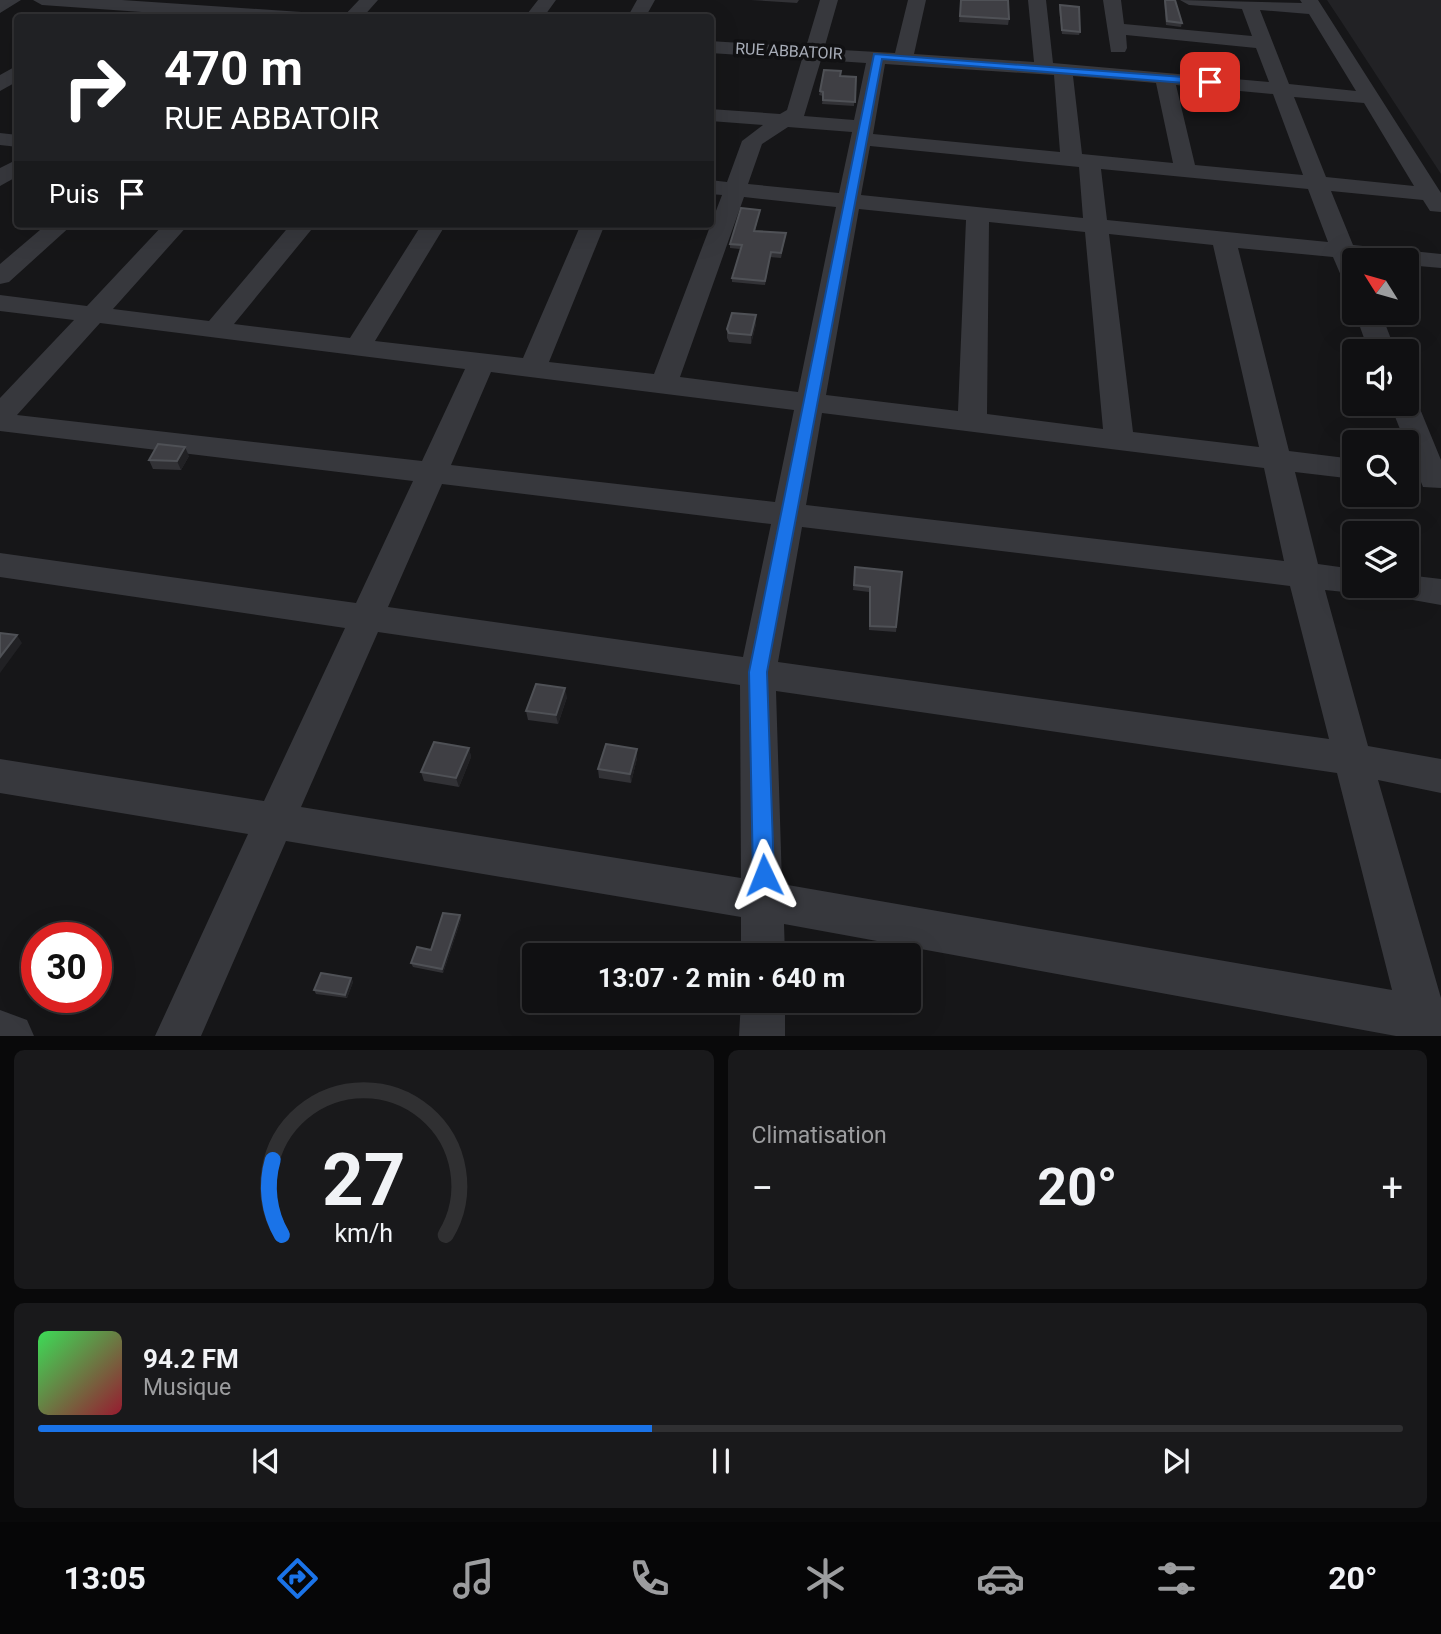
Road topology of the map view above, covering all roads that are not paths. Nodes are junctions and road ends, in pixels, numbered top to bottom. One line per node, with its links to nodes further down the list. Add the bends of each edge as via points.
1 (12, 0): 13 (street)
2 (42, 0): 10 (street)
3 (369, 0): 17 (street)
4 (547, 0): 18 (street)
5 (829, 0): 22 (street)
6 (917, 0): 23 (street)
7 (1037, 0): 24 (street)
8 (1112, 0): 19 (street)
9 (1189, 0): 11 (street)
10 (131, 2): 14 (street); 15 (street)
11 (1247, 2): 12 (street); 20 (street)
12 (1312, 5): 30 (street)
13 (0, 8)
14 (176, 13): 16 (street)
15 (106, 14)
16 (208, 14)
17 (355, 14)
18 (536, 14)
19 (1115, 29): 20 (street); 26 (street)
20 (1262, 43): 29 (street)
21 (714, 47): 22 (street, RUE ABBATOIR)
22 (815, 52): 23 (street, RUE ABBATOIR); 32 (street, via 796,113)
23 (890, 57): 24 (street, RUE ABBATOIR); 33 (street)
24 (1054, 69): 26 (street, RUE ABBATOIR); 34 (street)
25 (14, 74): 28 (street)
26 (1121, 74): 27 (street, RUE ABBATOIR)
27 (1164, 77): 29 (street, RUE ABBATOIR); 36 (street)
28 (0, 85)
29 (1279, 88): 30 (street, RUE ABBATOIR); 38 (street)
30 (1370, 98): 42 (street)
31 (714, 115): 32 (street)
32 (783, 121): 33 (street); 40 (street, via 752,141)
33 (862, 133): 34 (street); 41 (street)
34 (1080, 160): 36 (street); 44 (street)
35 (14, 168): 37 (street)
36 (1186, 171): 38 (street)
37 (0, 179)
38 (1316, 183): 42 (street); 51 (street)
39 (714, 187): 40 (street)
40 (737, 189): 41 (street); 62 (street)
41 (849, 201): 43 (street); 63 (street)
42 (1436, 202)
43 (978, 214): 44 (street); 66 (street)
44 (1096, 226): 50 (street); 68 (street)
45 (56, 228): 55 (street)
46 (173, 228): 57 (street)
47 (301, 228): 58 (street)
48 (432, 228): 59 (street)
49 (591, 228): 61 (street)
50 (1224, 239): 52 (street); 69 (street)
51 (1342, 248)
52 (1342, 251)
53 (1419, 259): 54 (street)
54 (1441, 261)
55 (0, 277)
56 (0, 303): 57 (street)
57 (93, 315): 58 (street); 64 (street)
58 (215, 330): 59 (street)
59 (358, 347): 60 (street)
60 (482, 362): 61 (street); 71 (street)
61 (533, 368): 62 (street)
62 (664, 384): 63 (street)
63 (810, 401): 66 (street); 73 (street)
64 (0, 415)
65 (1408, 416): 72 (street)
66 (972, 421): 68 (street)
67 (0, 422): 71 (street)
68 (1119, 439): 69 (street)
69 (1276, 458): 70 (street); 75 (street)
70 (1342, 467)
71 (432, 472): 73 (street); 79 (street)
72 (1427, 479)
73 (788, 514): 75 (street); 80 (street)
74 (0, 565): 79 (street)
75 (1304, 574): 76 (street); 81 (street)
76 (1342, 579)
77 (1419, 589): 78 (street)
78 (1441, 592)
79 (367, 617): 80 (street); 84 (street)
80 (758, 672): 81 (street); 85 (street)
81 (1353, 759): 82 (street); 88 (street)
82 (1441, 775)
83 (0, 776): 84 (street)
84 (275, 821): 85 (street); 91 (street)
85 (764, 901): 86 (street); 88 (street)
86 (763, 943)
87 (763, 1013): 92 (street)
88 (1430, 1024)
89 (0, 1033): 90 (street)
90 (11, 1035)
91 (178, 1035)
92 (762, 1035)

